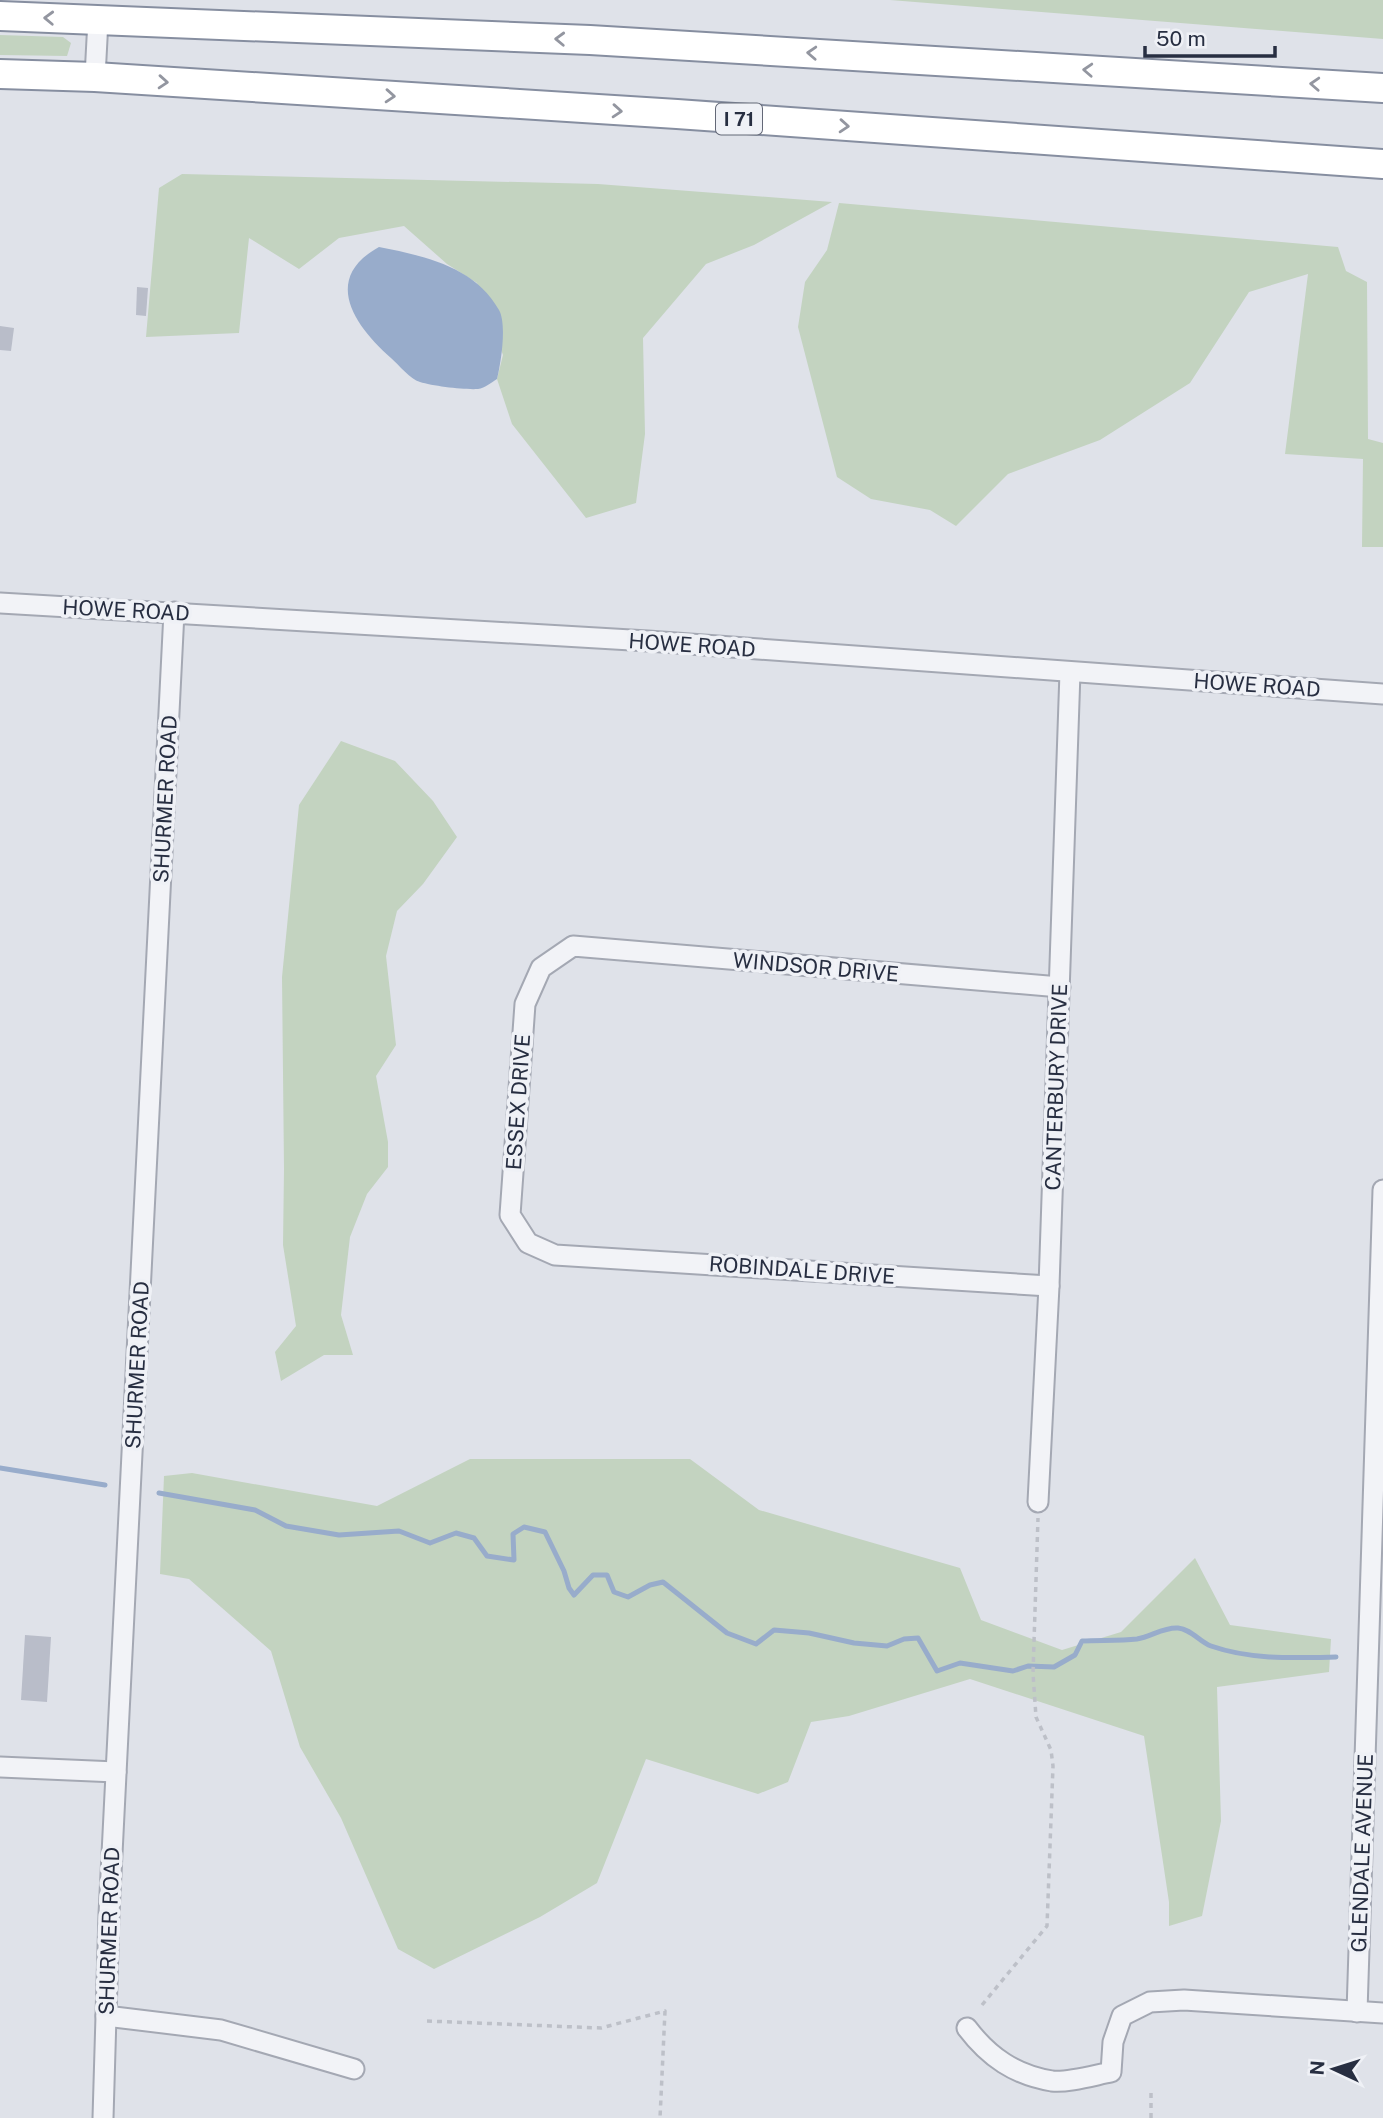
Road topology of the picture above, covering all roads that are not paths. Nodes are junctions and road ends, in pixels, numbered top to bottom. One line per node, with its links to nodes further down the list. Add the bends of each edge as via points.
1 (0, 16): 2 (highway, one-way to 1)
2 (98, 20): 4 (street); 5 (highway, one-way to 2, via 604,41)
3 (0, 74): 4 (highway, I 71)
4 (95, 78): 6 (highway, I 71, one-way to 6)
5 (1383, 88)
6 (1383, 164)
7 (0, 603): 8 (street, HOWE ROAD)
8 (174, 612): 9 (street, HOWE ROAD); 18 (street, SHURMER ROAD)
9 (1070, 672): 10 (street, HOWE ROAD); 12 (street, CANTERBURY DRIVE)
10 (1383, 694)
11 (573, 946): 12 (street, WINDSOR DRIVE); 14 (street, ESSEX DRIVE, via 541,968 525,1004 510,1215 528,1243)
12 (1060, 987): 15 (street, CANTERBURY DRIVE)
13 (1383, 1190): 19 (street, GLENDALE AVENUE)
14 (555, 1255): 15 (street, ROBINDALE DRIVE)
15 (1049, 1286): 16 (street, CANTERBURY DRIVE)
16 (1038, 1502)
17 (0, 1767): 18 (street)
18 (116, 1772): 21 (street, SHURMER ROAD)
19 (1357, 2012): 20 (street); 22 (street, via 1184,2000 1150,2002 1122,2016 1113,2042 1111,2073 1054,2081 1007,2067 982,2049)
20 (1383, 2013)
21 (106, 2017): 23 (street, via 221,2030); 24 (street, SHURMER ROAD)
22 (967, 2028)
23 (354, 2069)
24 (103, 2118)

